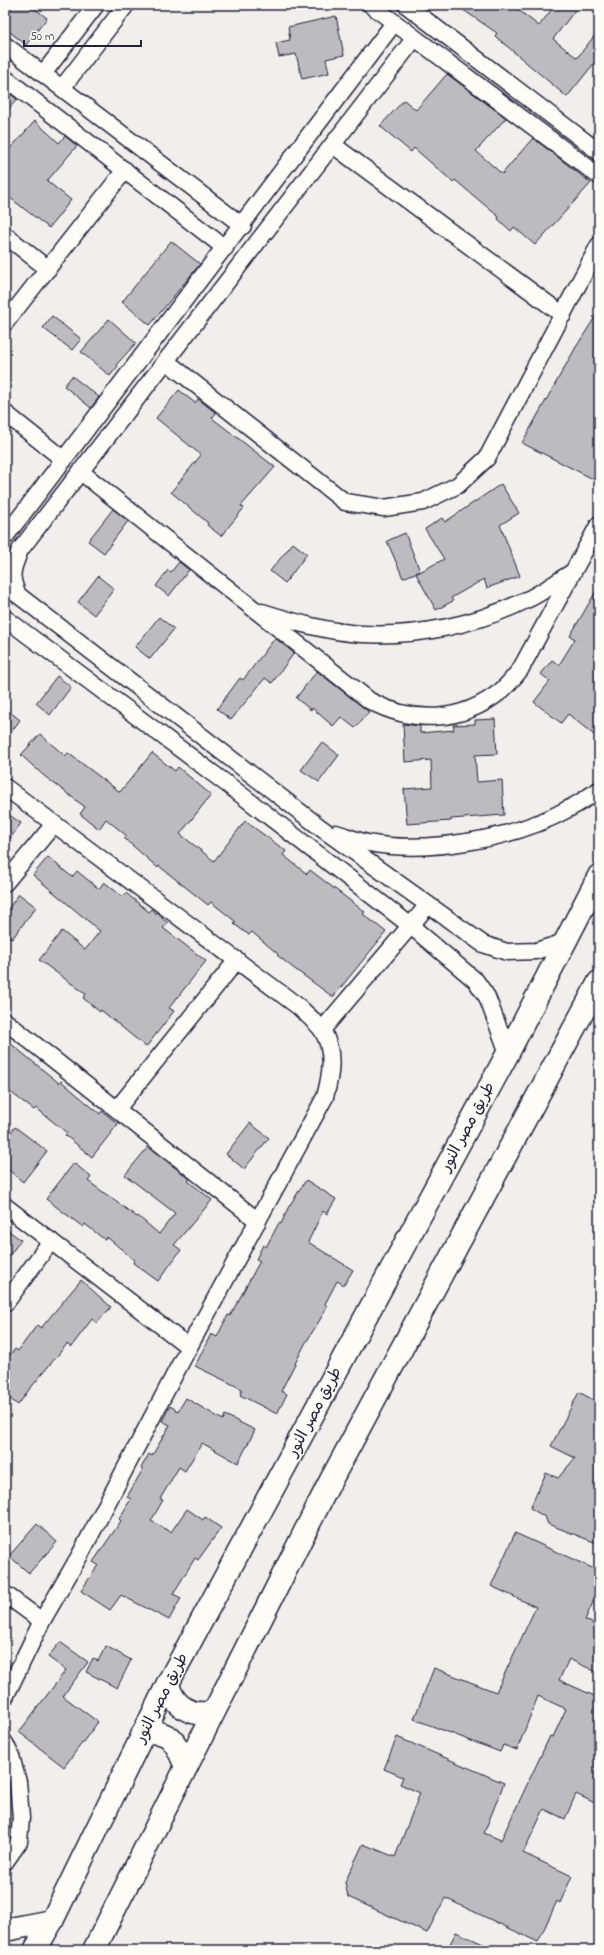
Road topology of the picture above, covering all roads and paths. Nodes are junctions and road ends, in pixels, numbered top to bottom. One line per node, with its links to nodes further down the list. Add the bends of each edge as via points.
1 (96, 5): 8 (street)
2 (126, 5): 10 (street)
3 (371, 5): 5 (street)
4 (406, 5): 11 (street)
5 (394, 23): 6 (street); 17 (street)
6 (414, 39): 12 (street); 13 (street)
7 (5, 45): 8 (street)
8 (43, 74): 10 (street)
9 (5, 78): 15 (street)
10 (62, 88): 17 (street)
11 (530, 99): 12 (street); 14 (street)
12 (518, 116): 16 (street)
13 (333, 145): 22 (street); 24 (street)
14 (599, 152)
15 (125, 170): 20 (street); 21 (street)
16 (599, 176)
17 (243, 226): 20 (street)
18 (5, 236): 21 (street)
19 (599, 245): 22 (street)
20 (226, 248): 26 (street)
21 (48, 269): 23 (street)
22 (563, 315): 24 (street, via 487,458 458,485 423,502 384,508 345,502)
23 (5, 323)
24 (166, 361): 27 (street)
25 (5, 413): 26 (street)
26 (64, 460): 29 (street)
27 (81, 472): 32 (street, via 20,550 12,580); 33 (street)
28 (599, 524): 30 (street)
29 (5, 537)
30 (572, 572): 33 (street, via 525,601 510,607 473,621 418,632 362,634 307,626); 33 (street, via 520,670 502,690 468,711 429,718 390,712 370,702)
31 (5, 585): 32 (street)
32 (18, 595): 35 (street)
33 (253, 609)
34 (5, 618): 36 (street)
35 (213, 746): 36 (street); 40 (street)
36 (200, 764): 44 (street)
37 (5, 787): 39 (street)
38 (599, 790): 40 (street, via 567,810 515,831 467,843 417,846 367,843)
39 (54, 824): 42 (street); 46 (street)
40 (321, 828): 43 (street)
41 (599, 876): 45 (street, طريق مصر النور)
42 (5, 883)
43 (428, 905): 44 (street); 45 (street, via 483,944 508,952 536,951)
44 (412, 926): 49 (street); 50 (street, via 476,981 487,997)
45 (564, 942): 50 (street, طريق مصر النور)
46 (237, 960): 49 (street, via 299,1007); 51 (street)
47 (599, 982): 61 (street, via 331,1480)
48 (5, 1021): 51 (street)
49 (322, 1030): 53 (street, via 330,1051 332,1075 325,1097)
50 (508, 1053): 59 (street, طريق مصر النور)
51 (117, 1109): 53 (street)
52 (5, 1206): 54 (street)
53 (258, 1221): 56 (street)
54 (51, 1241): 55 (street); 56 (street)
55 (5, 1304)
56 (189, 1347): 58 (street)
57 (5, 1594): 58 (street)
58 (42, 1621): 60 (street)
59 (168, 1683): 61 (street, via 170,1692 179,1705 196,1713); 62 (street, طريق مصر النور)
60 (5, 1697)
61 (214, 1711): 64 (street)
62 (143, 1733): 64 (street, via 161,1732 176,1742); 66 (street, طريق مصر النور)
63 (5, 1743): 65 (street, via 18,1782 21,1818 19,1842)
64 (186, 1767): 68 (street)
65 (5, 1862)
66 (52, 1921): 67 (street); 69 (street, طريق مصر النور)
67 (5, 1930)
68 (96, 1947)
69 (35, 1950)

